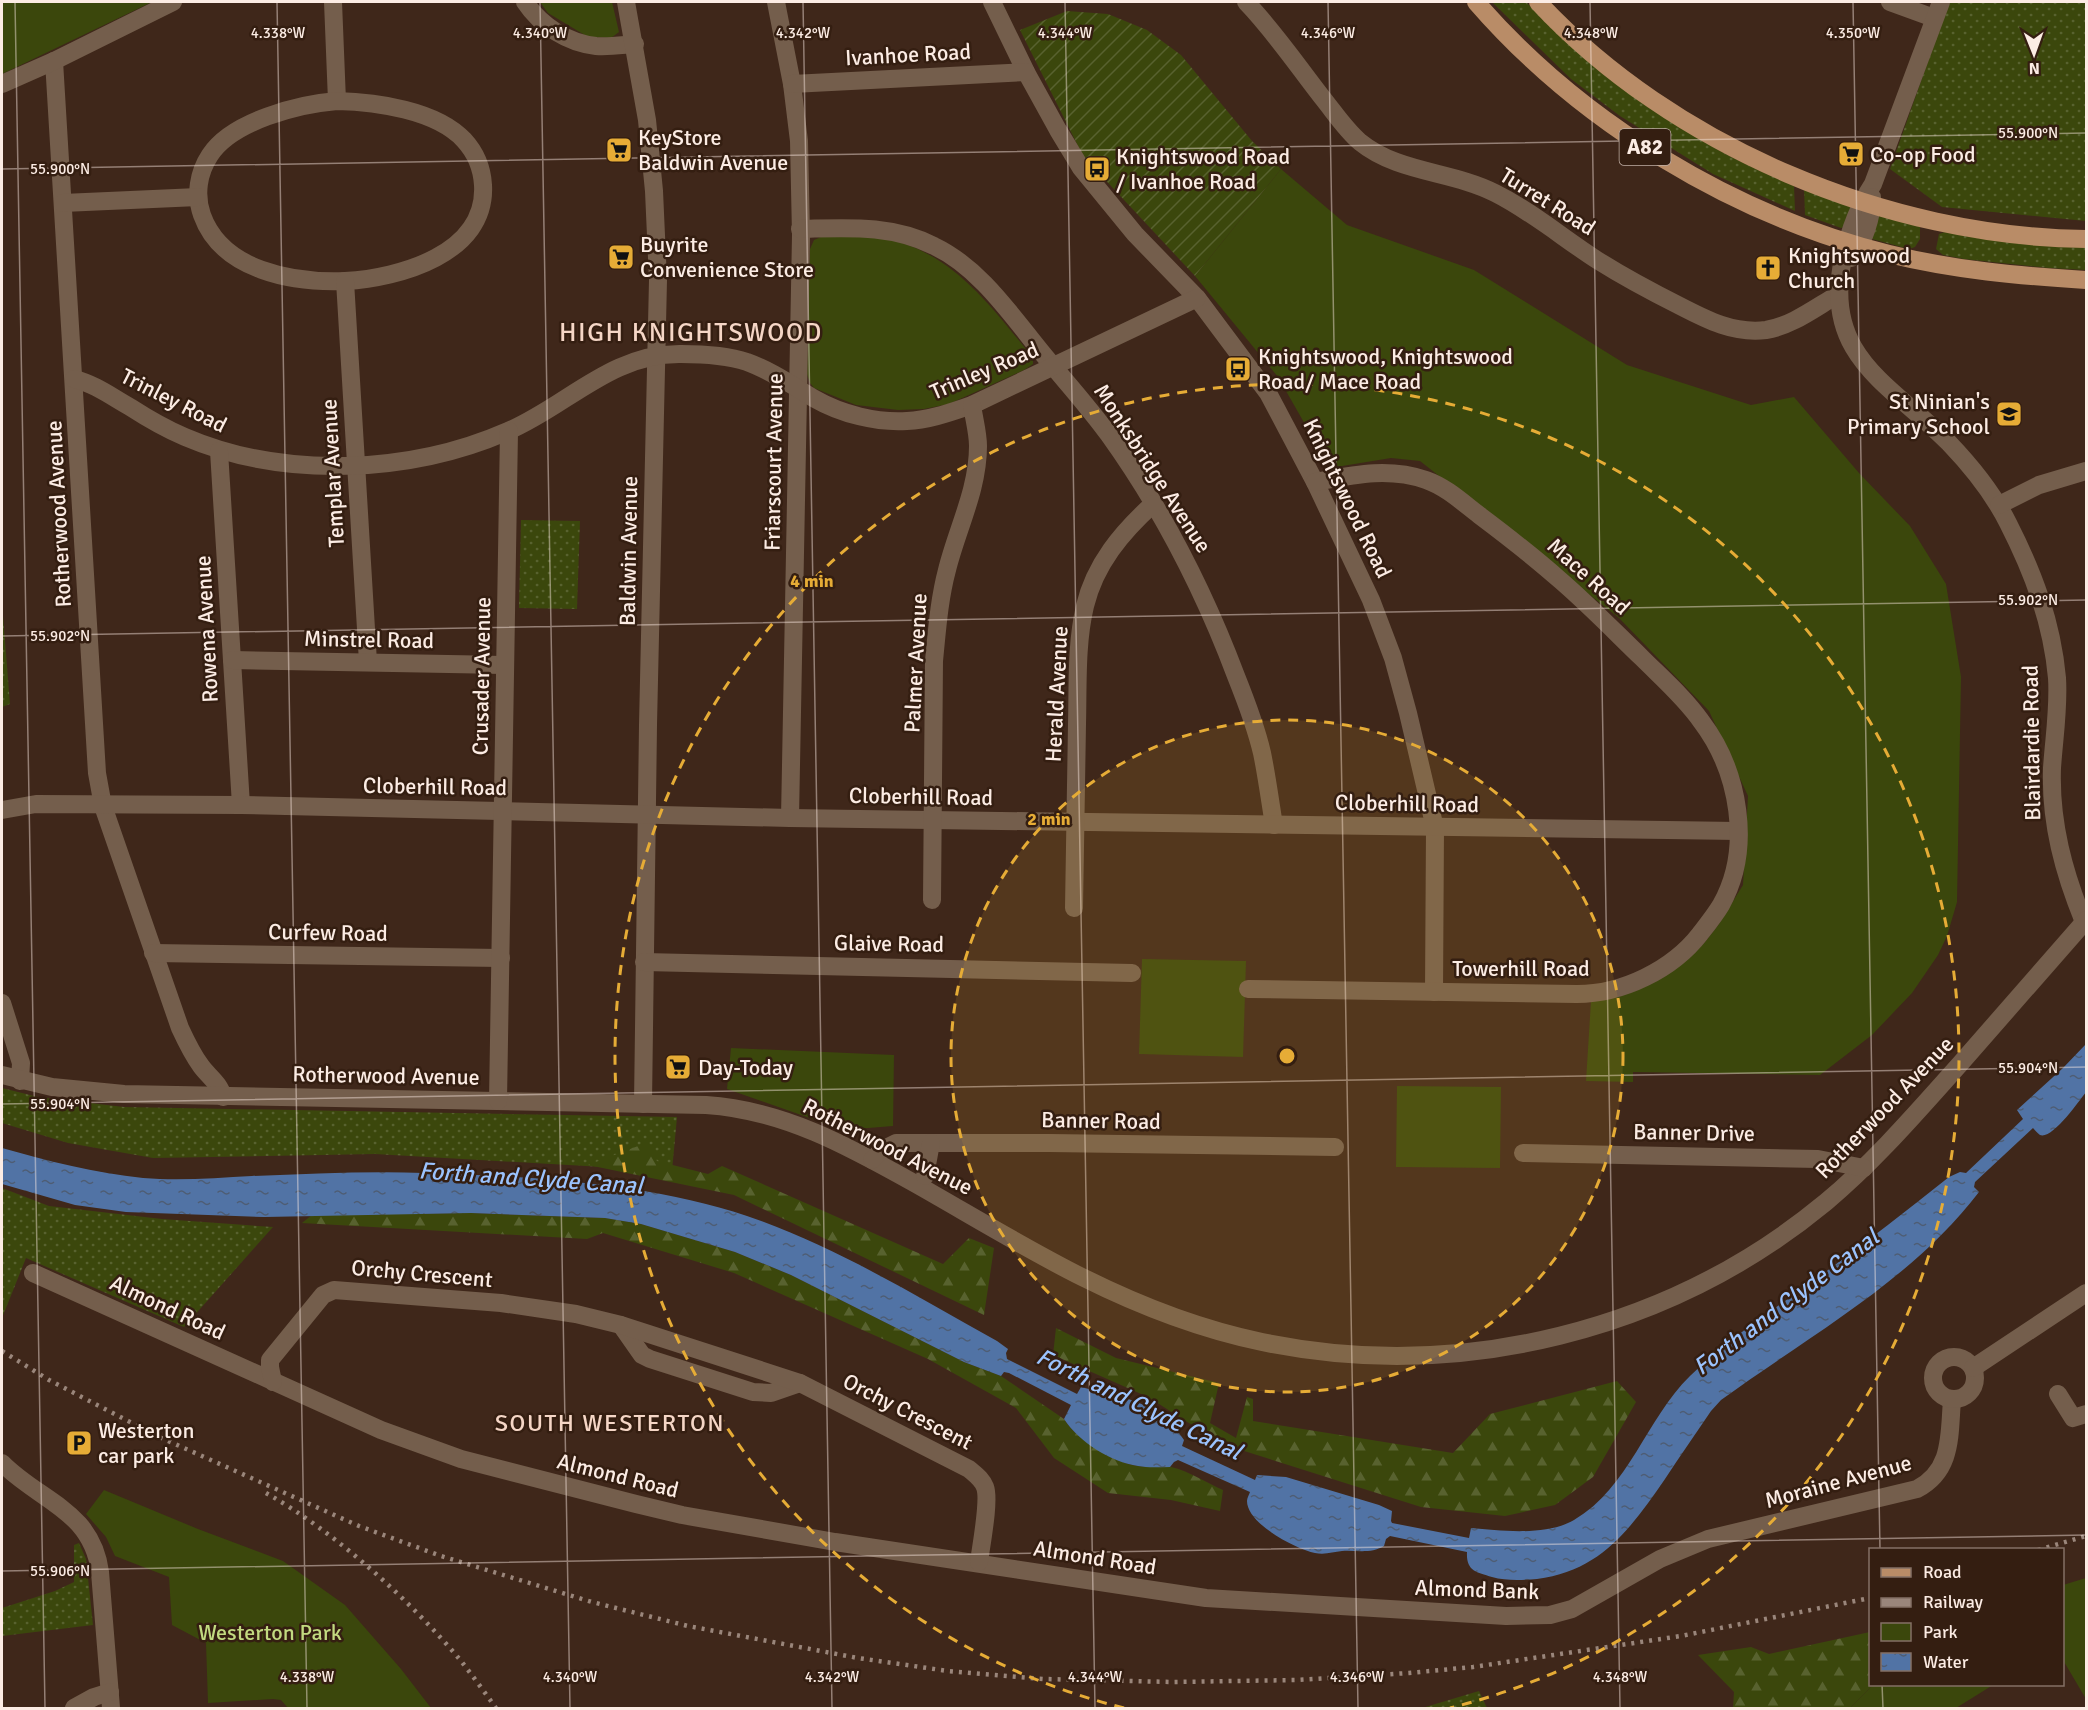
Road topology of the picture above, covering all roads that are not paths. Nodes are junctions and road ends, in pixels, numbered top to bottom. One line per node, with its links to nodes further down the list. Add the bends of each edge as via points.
1 (173, 2): 13 (street)
2 (333, 2): 17 (street)
3 (525, 2): 12 (street, via 541,22 575,42 597,46)
4 (626, 2): 12 (street, Baldwin Avenue)
5 (776, 2): 16 (street, Friarscourt Avenue)
6 (992, 2): 14 (street, Knightswood Road)
7 (1246, 2): 26 (street, Turret Road, via 1346,128 1371,149 1404,165 1494,193 1660,296 1713,322 1732,328 1767,330 1793,321)
8 (1476, 2): 23 (main road, A82, via 1526,53 1594,111 1659,156 1779,217)
9 (1538, 2): 20 (main road, A82, via 1641,94 1713,138 1805,181)
10 (1890, 2): 11 (street)
11 (1938, 10): 20 (street)
12 (635, 44): 28 (street, Baldwin Avenue, via 648,120 654,190)
13 (54, 62): 15 (street); 19 (street, Rotherwood Avenue)
14 (1026, 72): 16 (street, Ivanhoe Road); 27 (street, Knightswood Road, via 1082,168 1135,234)
15 (2, 84)
16 (792, 84): 21 (street, Friarscourt Avenue, via 799,141)
17 (337, 101): 18 (street, via 268,116 221,143 203,169); 25 (street, via 391,106 452,130 472,150 483,184 478,216 455,245 403,271)
18 (198, 197): 19 (street); 25 (street, via 206,226 231,255 274,273)
19 (63, 203): 30 (street, Rotherwood Avenue)
20 (1867, 204): 22 (main road, A82, via 1978,230); 23 (street)
21 (800, 229): 29 (street, Monksbridge Avenue, via 864,227 910,236 934,246 958,260 984,284); 31 (street, Friarscourt Avenue)
22 (2086, 239)
23 (1854, 244): 24 (main road, A82, via 1953,267); 26 (street, Blairdardie Road, via 1841,271)
24 (2086, 280)
25 (345, 281): 35 (street, Templar Avenue)
26 (1839, 294): 39 (street, Blairdardie Road, via 1844,326 1868,370 1949,443 1974,469)
27 (1197, 298): 29 (street, Trinley Road); 37 (street, Knightswood Road, via 1268,393)
28 (656, 356): 31 (street, Trinley Road, via 728,357 772,373); 33 (street, Trinley Road, via 600,376); 47 (street, Baldwin Avenue)
29 (1053, 367): 32 (street, Trinley Road); 38 (street, Monksbridge Avenue, via 1110,437)
30 (74, 379): 34 (street, Trinley Road, via 93,385 145,417); 44 (street, Rotherwood Avenue, via 97,773)
31 (798, 388): 32 (street, Trinley Road, via 842,411 886,421 926,419); 48 (street, Friarscourt Avenue)
32 (972, 405): 49 (street, Palmer Avenue, via 977,467 947,568 937,624)
33 (509, 431): 35 (street, Trinley Road, via 430,456); 42 (street, Crusader Avenue)
34 (219, 451): 35 (street, Trinley Road, via 298,465); 40 (street, Rowena Avenue)
35 (356, 465): 41 (street, Templar Avenue)
36 (2086, 471): 39 (street, via 2039,485)
37 (1315, 482): 52 (street, Knightswood Road, via 1371,600 1393,658); 53 (street, Mace Road, via 1377,472 1426,480 1443,487 1515,542 1588,604 1701,720 1729,774 1737,799)
38 (1153, 504): 50 (street, Herald Avenue, via 1128,526 1108,552 1086,605 1078,672); 51 (street, Monksbridge Avenue, via 1202,591 1224,643 1262,752)
39 (1999, 505): 56 (street, Blairdardie Road, via 2029,564 2054,652 2057,713 2053,807 2059,850)
40 (232, 660): 41 (street, Minstrel Road); 43 (street, Rowena Avenue)
41 (368, 662): 42 (street, Minstrel Road)
42 (504, 665): 46 (street, Crusader Avenue)
43 (241, 805): 44 (street, Cloberhill Road); 46 (street, Cloberhill Road)
44 (104, 806): 45 (street, Cloberhill Road, via 36,804); 57 (street, Rotherwood Avenue)
45 (2, 810)
46 (504, 812): 47 (street, Cloberhill Road); 58 (street, Crusader Avenue)
47 (647, 815): 48 (street, Cloberhill Road); 59 (street, Baldwin Avenue)
48 (790, 818): 49 (street, Cloberhill Road)
49 (933, 820): 50 (street, Cloberhill Road); 54 (street, Palmer Avenue)
50 (1075, 822): 51 (street, Cloberhill Road); 55 (street, Herald Avenue)
51 (1274, 825): 52 (street, Cloberhill Road)
52 (1435, 828): 53 (street, Cloberhill Road); 62 (street, Knightswood Road)
53 (1738, 831): 62 (street, Towerhill Road, via 1734,869 1722,903 1686,949 1648,975 1614,989 1588,994)
54 (932, 900)
55 (1074, 908)
56 (2085, 921): 73 (street, Rotherwood Avenue)
57 (153, 953): 58 (street, Curfew Road); 66 (street, Rotherwood Avenue, via 190,1050 219,1086)
58 (501, 958): 67 (street, Crusader Avenue)
59 (644, 962): 60 (street, Glaive Road); 68 (street, Baldwin Avenue)
60 (1132, 973)
61 (1248, 989): 62 (street, Towerhill Road)
62 (1434, 992)
63 (2, 1003): 65 (street, via 21,1063)
64 (2, 1075): 65 (street)
65 (20, 1080): 66 (street, via 124,1094)
66 (223, 1097): 67 (street, Rotherwood Avenue)
67 (498, 1101): 68 (street, Rotherwood Avenue)
68 (643, 1104): 72 (street, Rotherwood Avenue, via 755,1111 816,1132)
69 (931, 1143): 70 (street, Banner Road); 72 (street, Banner Road, via 896,1143); 74 (street)
70 (1335, 1147)
71 (1523, 1153): 73 (street, Banner Drive, via 1818,1158)
72 (872, 1160): 73 (street, Rotherwood Avenue, via 1125,1298 1214,1330 1271,1343 1390,1355 1505,1347 1576,1332 1638,1312 1763,1248 1825,1203)
73 (1864, 1168)
74 (926, 1176)
75 (33, 1273): 78 (street, Almond Road)
76 (2086, 1293): 77 (street)
77 (1973, 1368): 80 (street, via 1972,1390 1967,1396); 80 (street, via 1969,1362 1955,1357 1936,1367 1935,1388)
78 (273, 1382): 84 (street, Almond Road, via 381,1430 514,1474 693,1517); 84 (street, Orchy Crescent, via 270,1360 323,1295 334,1290 501,1304 576,1314 621,1325 642,1355 650,1359 753,1392 771,1393 800,1383 969,1469 986,1488)
79 (2058, 1394): 81 (street, via 2073,1418)
80 (1952, 1400): 83 (street, Moraine Avenue, via 1946,1455 1938,1473 1926,1484 1908,1492)
81 (2086, 1414)
82 (2, 1463): 86 (street, via 74,1518 96,1550)
83 (1708, 1539): 85 (street, Almond Bank, via 1660,1560 1579,1605 1550,1615)
84 (979, 1563): 85 (street, Almond Road)
85 (1227, 1601)
86 (110, 1700): 87 (street, via 94,1697)
87 (74, 1708)

